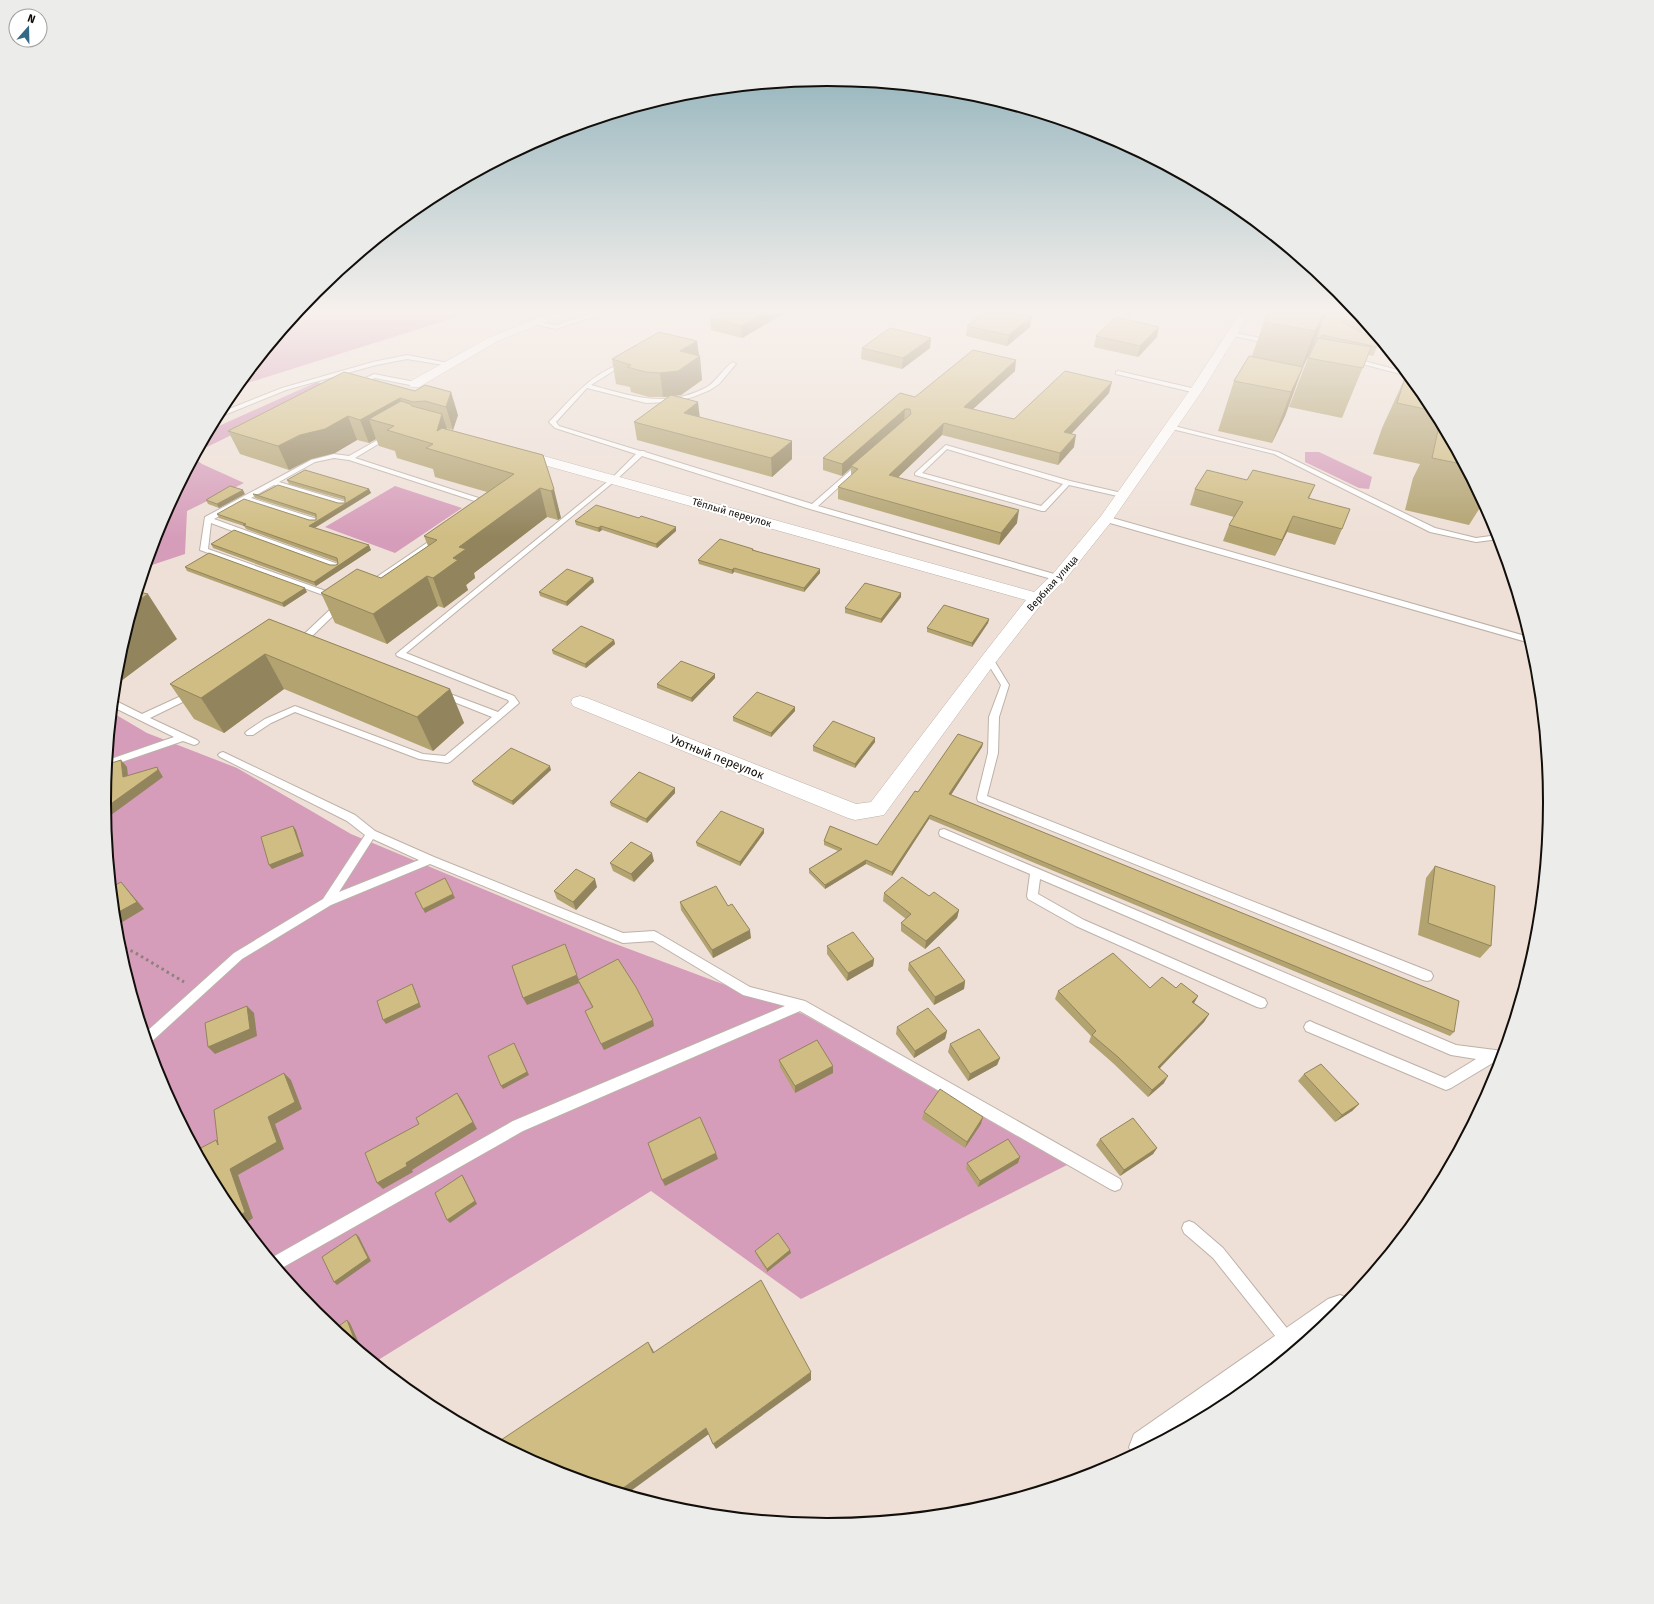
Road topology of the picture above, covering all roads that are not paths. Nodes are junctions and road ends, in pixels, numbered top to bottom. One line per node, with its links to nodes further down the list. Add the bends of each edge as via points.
1 (288, 388): 7 (lane)
2 (584, 388): 11 (lane, via 552,422 557,427)
3 (593, 388): 4 (lane, via 646,401 695,395)
4 (709, 388)
5 (1186, 388): 6 (lane)
6 (1196, 390): 8 (street, Вербная улица)
7 (227, 412)
8 (1170, 427): 17 (street, Вербная улица); 26 (lane, via 1276,453 1433,530 1476,540)
9 (396, 432): 12 (lane)
10 (502, 449): 14 (street, Тёплый переулок)
11 (642, 452): 14 (lane); 20 (lane)
12 (350, 458): 15 (lane, via 334,456 313,461); 21 (lane, via 492,504)
13 (866, 460): 20 (lane)
14 (614, 479): 30 (street, Тёплый переулок); 38 (lane, via 400,654 511,698 514,703)
15 (274, 483): 18 (lane); 19 (lane)
16 (1068, 483): 16 (lane, via 946,447 917,474 1042,509); 17 (lane)
17 (1122, 495): 23 (street, Вербная улица)
18 (246, 499): 22 (lane); 24 (lane)
19 (343, 504)
20 (813, 507): 28 (lane)
21 (486, 508)
22 (208, 519): 27 (lane); 32 (lane, via 204,550 345,601 306,641)
23 (1106, 519): 28 (street, Вербная улица); 31 (lane)
24 (314, 521)
25 (441, 538): 29 (lane)
26 (1492, 538)
27 (335, 566)
28 (1058, 578): 30 (street, Вербная улица)
29 (364, 588)
30 (1037, 598): 33 (street, Вербная улица)
31 (1524, 638)
32 (289, 646)
33 (989, 659): 45 (street, Вербная улица, via 877,809); 51 (lane, via 1005,685 994,717 993,753 982,798)
34 (198, 691): 39 (lane)
35 (434, 691): 38 (lane)
36 (580, 702): 45 (street, Уютный переулок)
37 (118, 705): 39 (lane)
38 (499, 716): 40 (lane, via 447,760 422,757 295,709 268,721)
39 (142, 718): 41 (lane)
40 (250, 733)
41 (182, 737): 42 (lane); 44 (lane)
42 (194, 742)
43 (223, 755): 47 (lane, via 351,818)
44 (113, 762)
45 (855, 812)
46 (944, 832): 49 (lane)
47 (371, 834): 48 (lane); 50 (lane)
48 (430, 860): 50 (lane); 53 (lane, via 623,938 654,936 747,991)
49 (1036, 872): 52 (lane, via 1032,896 1080,923); 56 (lane, via 1455,1051)
50 (327, 902): 55 (lane, via 238,956)
51 (1427, 976)
52 (1261, 1003)
53 (801, 1005): 58 (lane); 60 (lane, via 518,1126)
54 (1310, 1027): 57 (lane, via 1446,1084)
55 (150, 1036)
56 (1496, 1056)
57 (1495, 1057)
58 (1115, 1184)
59 (1189, 1228): 62 (lane, via 1218,1253)
60 (279, 1262)
61 (1299, 1340): 62 (main road)
62 (1292, 1345): 63 (main road)
63 (1175, 1428)

